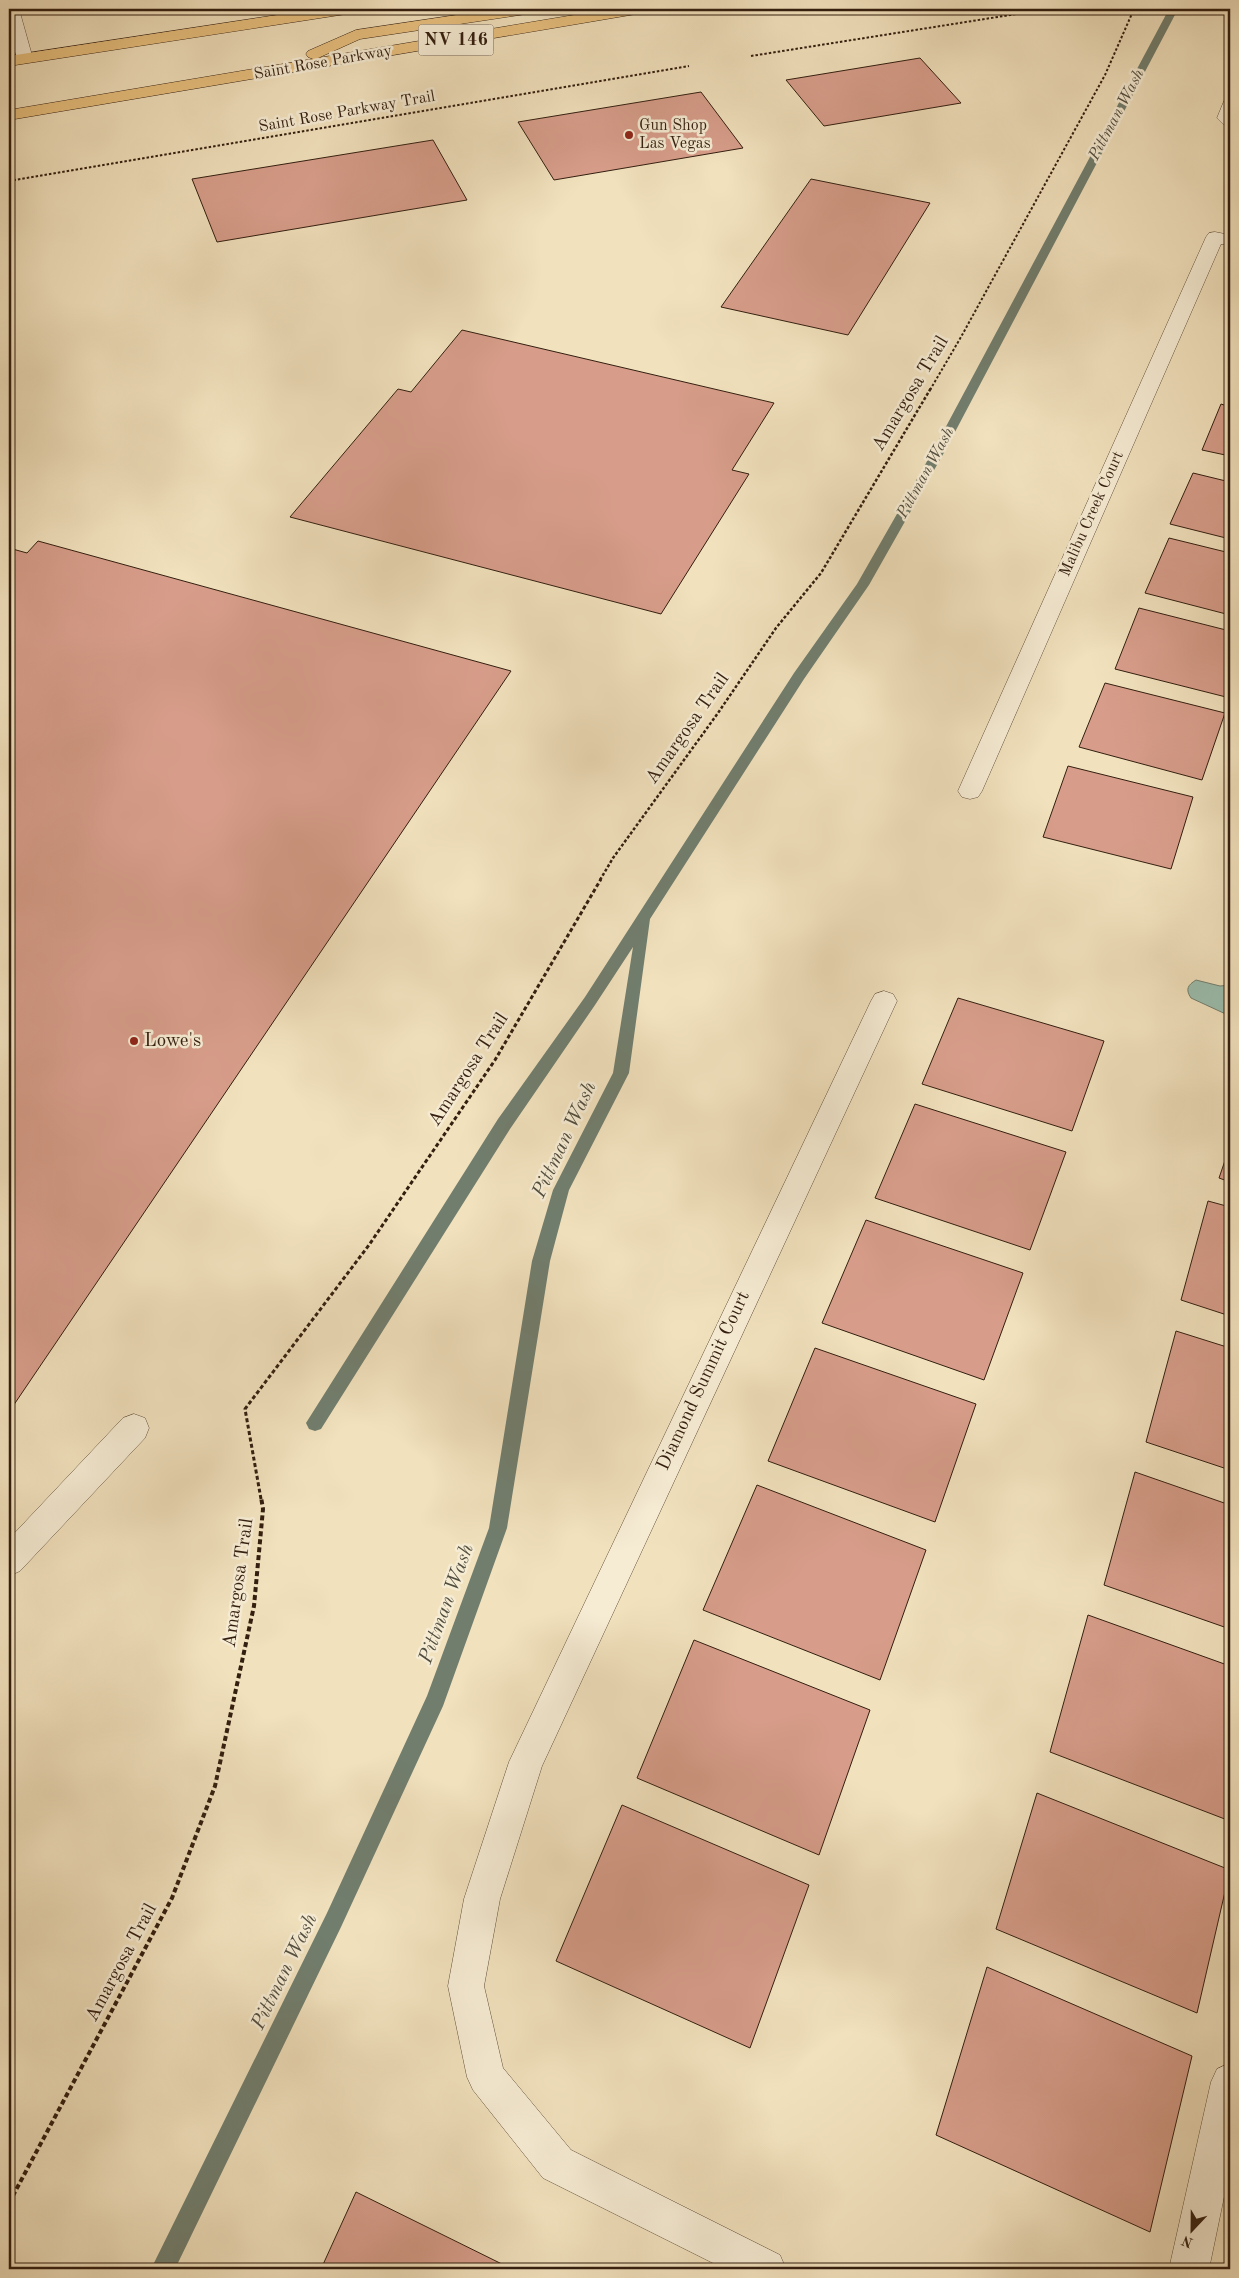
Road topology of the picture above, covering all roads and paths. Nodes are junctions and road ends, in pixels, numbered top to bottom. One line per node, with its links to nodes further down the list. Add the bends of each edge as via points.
1 (11, 9): 8 (street)
2 (346, 9): 8 (highway)
3 (526, 9): 11 (highway, via 356,35)
4 (636, 9): 11 (highway, Saint Rose Parkway / NV 146)
5 (1048, 9): 7 (path)
6 (1134, 9): 22 (path, Amargosa Trail, via 1106,76 961,337 821,573 776,628 613,858 495,1060 369,1245 246,1409 263,1509 254,1606 215,1786 172,1898)
7 (751, 56)
8 (25, 59): 9 (highway)
9 (9, 61)
10 (689, 66): 15 (path, Saint Rose Parkway Trail)
11 (276, 71): 13 (highway, Saint Rose Parkway / NV 146)
12 (1230, 104): 14 (street, via 1224,118)
13 (9, 115)
14 (1230, 121)
15 (9, 181)
16 (1223, 238): 17 (street, Malibu Creek Court)
17 (970, 791)
18 (884, 1001): 23 (street, Diamond Summit Court, via 526,1762 482,1899 466,1986 486,2077 557,2164)
19 (134, 1428): 20 (street)
20 (9, 1560)
21 (1230, 2082): 24 (street)
22 (9, 2203)
23 (766, 2269)
24 (1188, 2269)

